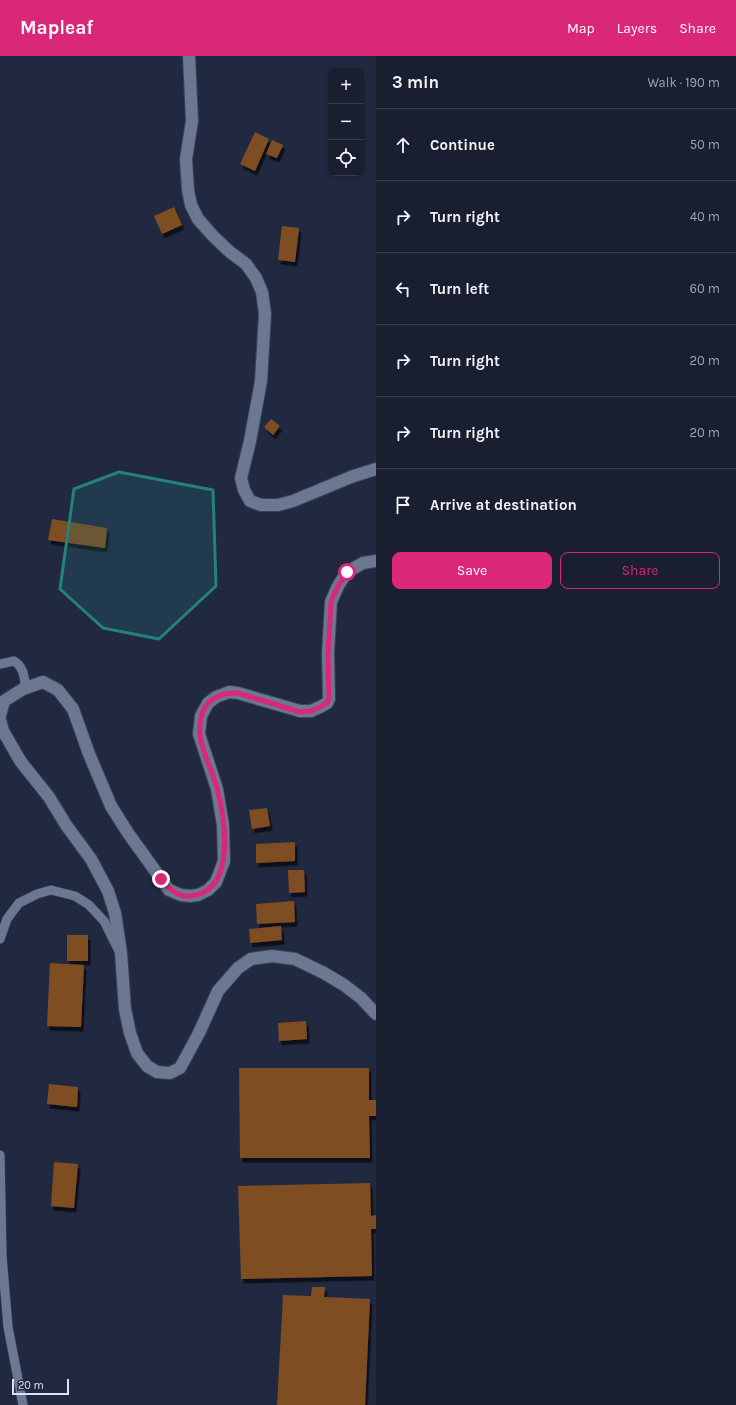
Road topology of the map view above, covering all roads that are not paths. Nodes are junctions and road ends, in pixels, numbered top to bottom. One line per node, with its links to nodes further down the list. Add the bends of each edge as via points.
1 (189, 56): 2 (street, via 192,121 186,159 191,205 213,236 246,264 262,292 264,314 261,381 241,478 244,490 250,501 261,505 278,505)
2 (376, 469)
3 (376, 561): 5 (street, via 363,563 347,572 331,602 328,653 330,691 327,703 311,711 300,712 229,692 208,703 201,716 199,734 217,789 223,825 224,861 216,882 198,895 181,895 169,890 128,833 111,806 73,709 58,690 43,682)
4 (0, 664): 5 (lane, via 14,661 18,663 23,670)
5 (26, 688): 6 (street, via 4,701)
6 (0, 715)
7 (0, 720): 9 (street, via 2,731 21,762 49,797 91,859 108,890 115,913)
8 (0, 939): 9 (lane, via 7,919 18,903 51,890 75,896 89,905 104,921)
9 (121, 953): 10 (street, via 125,1009 130,1033 137,1053 147,1066 157,1072 170,1073 180,1068 218,991 238,968 251,959 272,956 295,959 344,985)
10 (376, 1014)
11 (0, 1156): 12 (lane, via 2,1256 8,1327)
12 (23, 1405)

